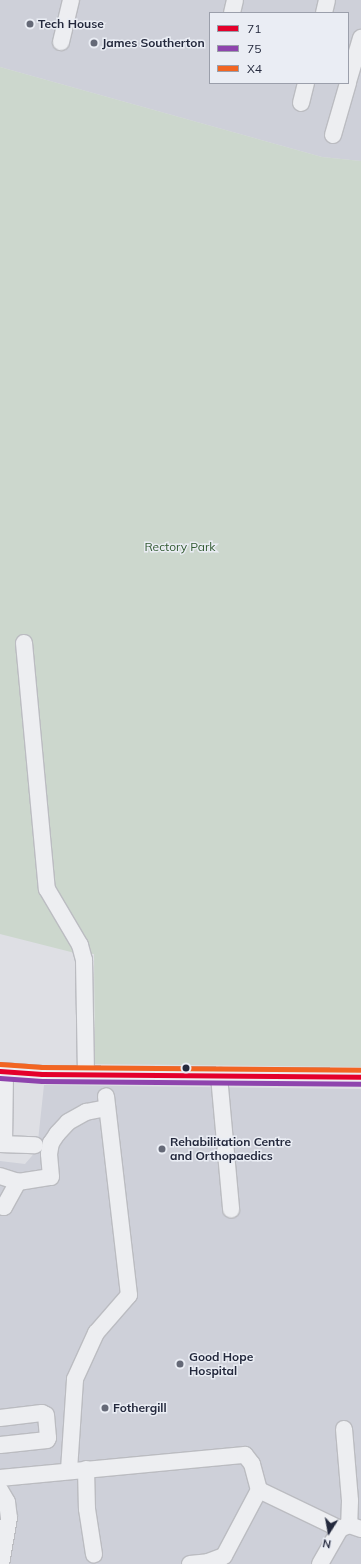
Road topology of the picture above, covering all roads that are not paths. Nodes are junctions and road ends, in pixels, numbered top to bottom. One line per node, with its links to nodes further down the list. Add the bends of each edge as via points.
1 (71, 0): 7 (street)
2 (235, 0): 4 (street)
3 (327, 0): 5 (street)
4 (232, 12)
5 (324, 12)
6 (361, 38): 8 (street)
7 (61, 42)
8 (349, 79)
9 (306, 84): 11 (street)
10 (347, 84): 12 (street)
11 (301, 102)
12 (333, 135)
13 (24, 643): 15 (street, via 48,890 80,945 84,960)
14 (2, 1071): 15 (street); 18 (street)
15 (86, 1075): 16 (street)
16 (219, 1076): 17 (street); 23 (street)
17 (361, 1077)
18 (2, 1144): 19 (street)
19 (35, 1145)
20 (0, 1176): 21 (street)
21 (18, 1182): 22 (street, via 4,1207); 28 (street, via 51,1178 49,1154 51,1143 57,1134 68,1122 106,1102 129,1295 96,1333 75,1379 70,1418)
22 (0, 1206)
23 (231, 1209)
24 (0, 1418): 26 (street, via 46,1414 48,1438)
25 (344, 1429): 32 (street)
26 (0, 1445)
27 (86, 1469): 28 (street); 31 (street, via 245,1455 252,1464); 33 (street, via 87,1509)
28 (69, 1470): 29 (street)
29 (0, 1478)
30 (0, 1490): 34 (street, via 7,1502 8,1518)
31 (259, 1490): 32 (street); 35 (street, via 224,1556 208,1562)
32 (350, 1528): 36 (street)
33 (94, 1554)
34 (1, 1564)
35 (190, 1564)
36 (320, 1564)

